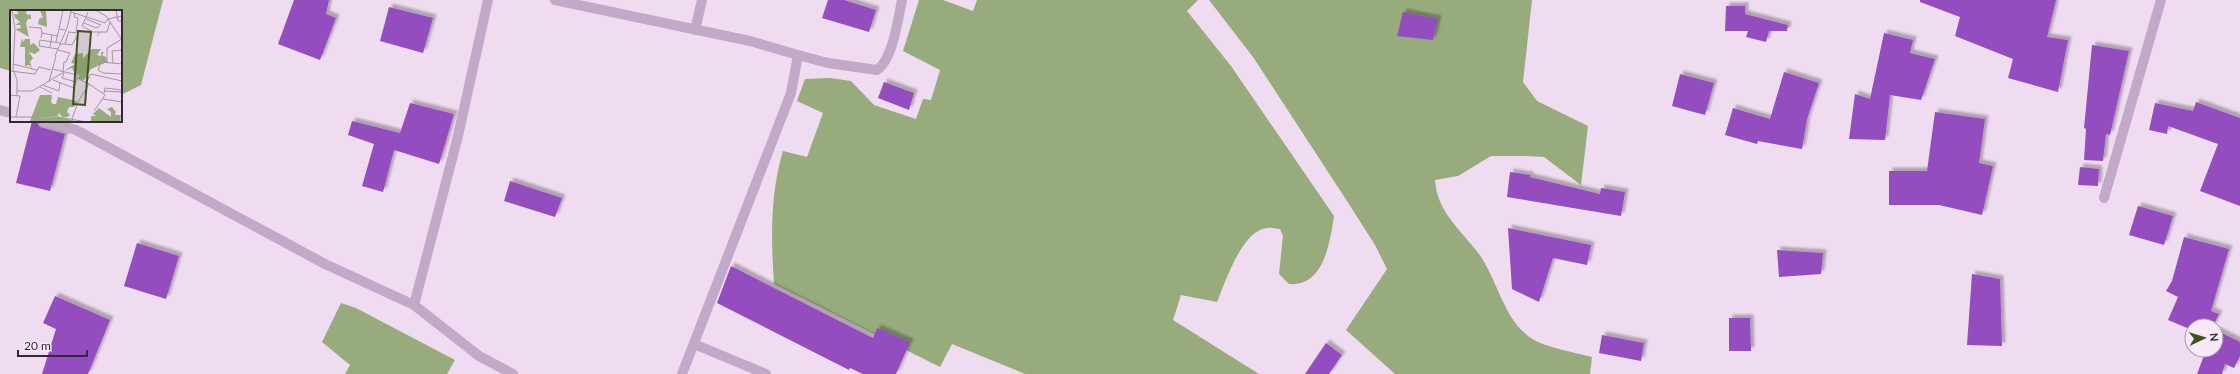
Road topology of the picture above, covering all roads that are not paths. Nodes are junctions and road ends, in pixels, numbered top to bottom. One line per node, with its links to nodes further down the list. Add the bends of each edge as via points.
1 (488, 0): 12 (street, via 458,136)
2 (555, 0): 6 (street)
3 (702, 0): 6 (street)
4 (902, 0): 7 (street, via 890,50 884,65 877,70 828,63)
5 (2161, 0): 11 (street)
6 (695, 30): 7 (street)
7 (798, 54): 13 (street, via 791,93)
8 (0, 110): 9 (street)
9 (10, 113)
10 (46, 122): 12 (street, via 76,130 325,264)
11 (2104, 198)
12 (414, 305): 14 (street, via 480,356)
13 (694, 344): 15 (street); 16 (street)
14 (513, 374)
15 (682, 374)
16 (766, 374)

